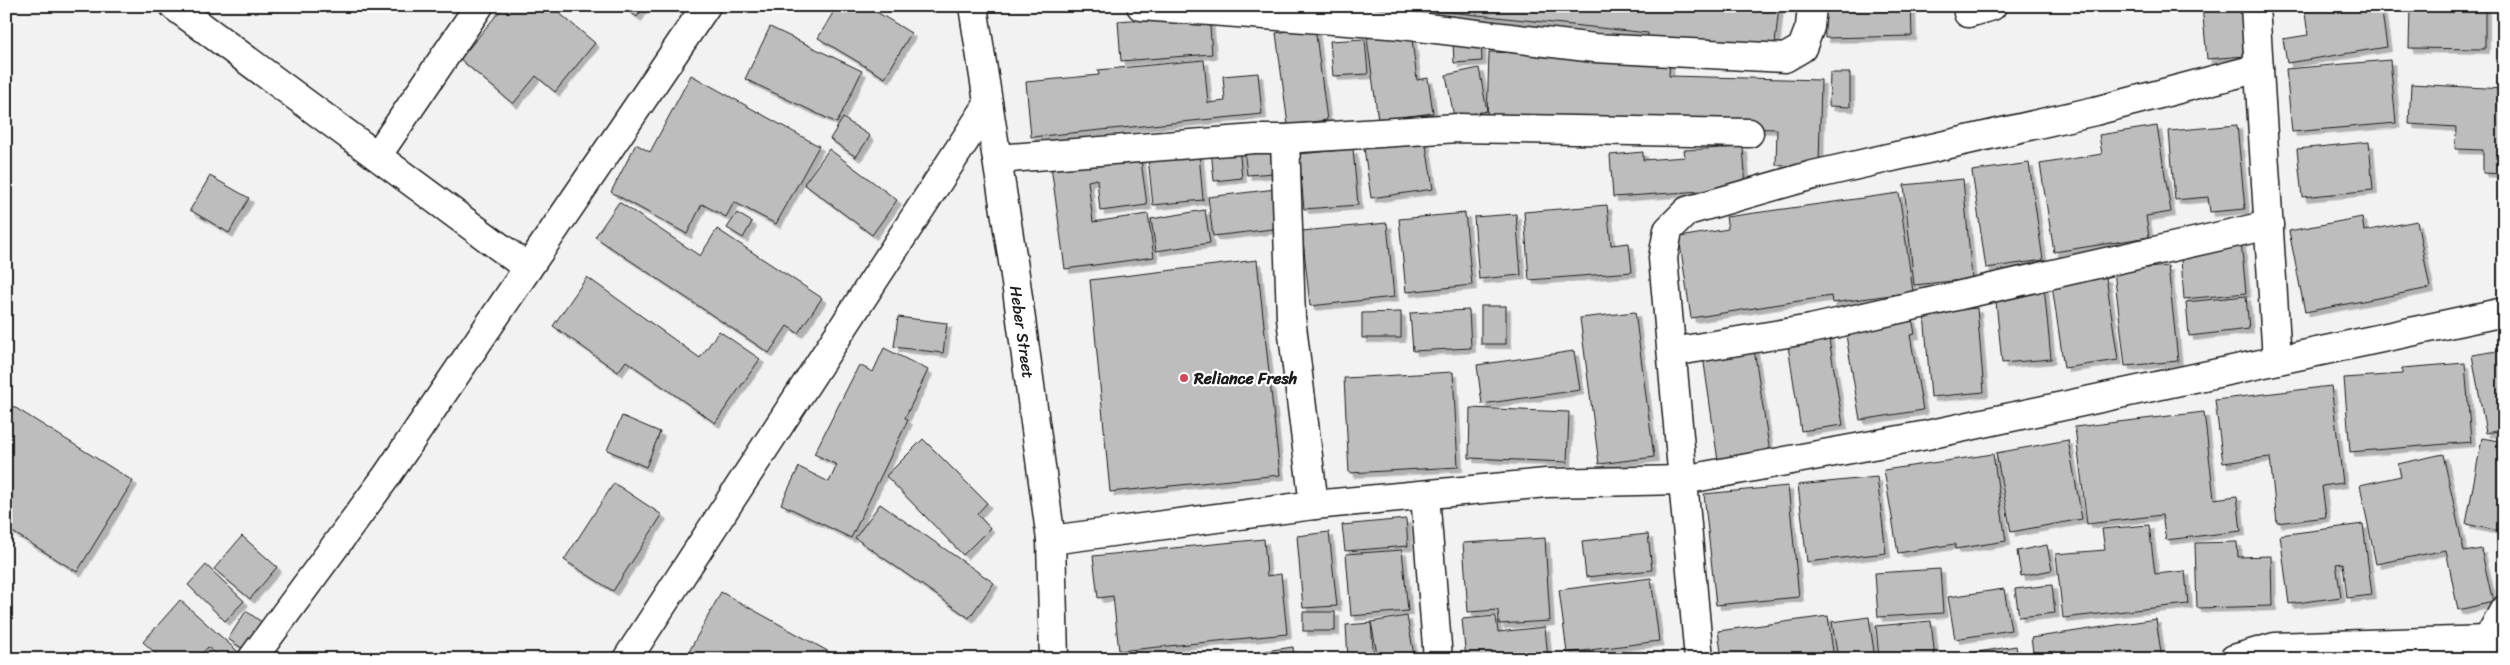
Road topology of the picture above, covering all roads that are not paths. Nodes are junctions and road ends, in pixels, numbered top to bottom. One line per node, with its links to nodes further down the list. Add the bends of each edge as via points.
1 (174, 6): 12 (street)
2 (479, 6): 12 (street)
3 (706, 6): 15 (street)
4 (973, 6): 9 (street, Heber Street)
5 (1141, 6): 6 (street, via 1402,25 1595,48 1785,58 1802,48 1810,27)
6 (1812, 6)
7 (2255, 6): 8 (street)
8 (2259, 68): 14 (street); 17 (street, via 2095,111 1813,175 1687,211 1668,230 1663,258)
9 (988, 105): 13 (street, Heber Street); 25 (street)
10 (1749, 134): 11 (street, via 1458,128)
11 (1285, 139): 13 (street); 21 (street, via 1291,318)
12 (377, 156): 15 (street)
13 (996, 159): 22 (street, Heber Street)
14 (2269, 225): 17 (street, via 1811,329); 18 (street)
15 (528, 268): 26 (street, via 386,477)
16 (2504, 312): 18 (street)
17 (1672, 352): 19 (street)
18 (2277, 360): 19 (street, via 1927,435)
19 (1683, 480): 20 (street, via 1546,483); 29 (street)
20 (1425, 495): 21 (street); 28 (street)
21 (1314, 505): 22 (street)
22 (1050, 540): 27 (street, Heber Street)
23 (2504, 610): 24 (street)
24 (2482, 650): 30 (street, via 2275,647)
25 (636, 656)
26 (252, 659)
27 (1054, 659)
28 (1438, 659)
29 (1699, 659)
30 (2234, 659)

